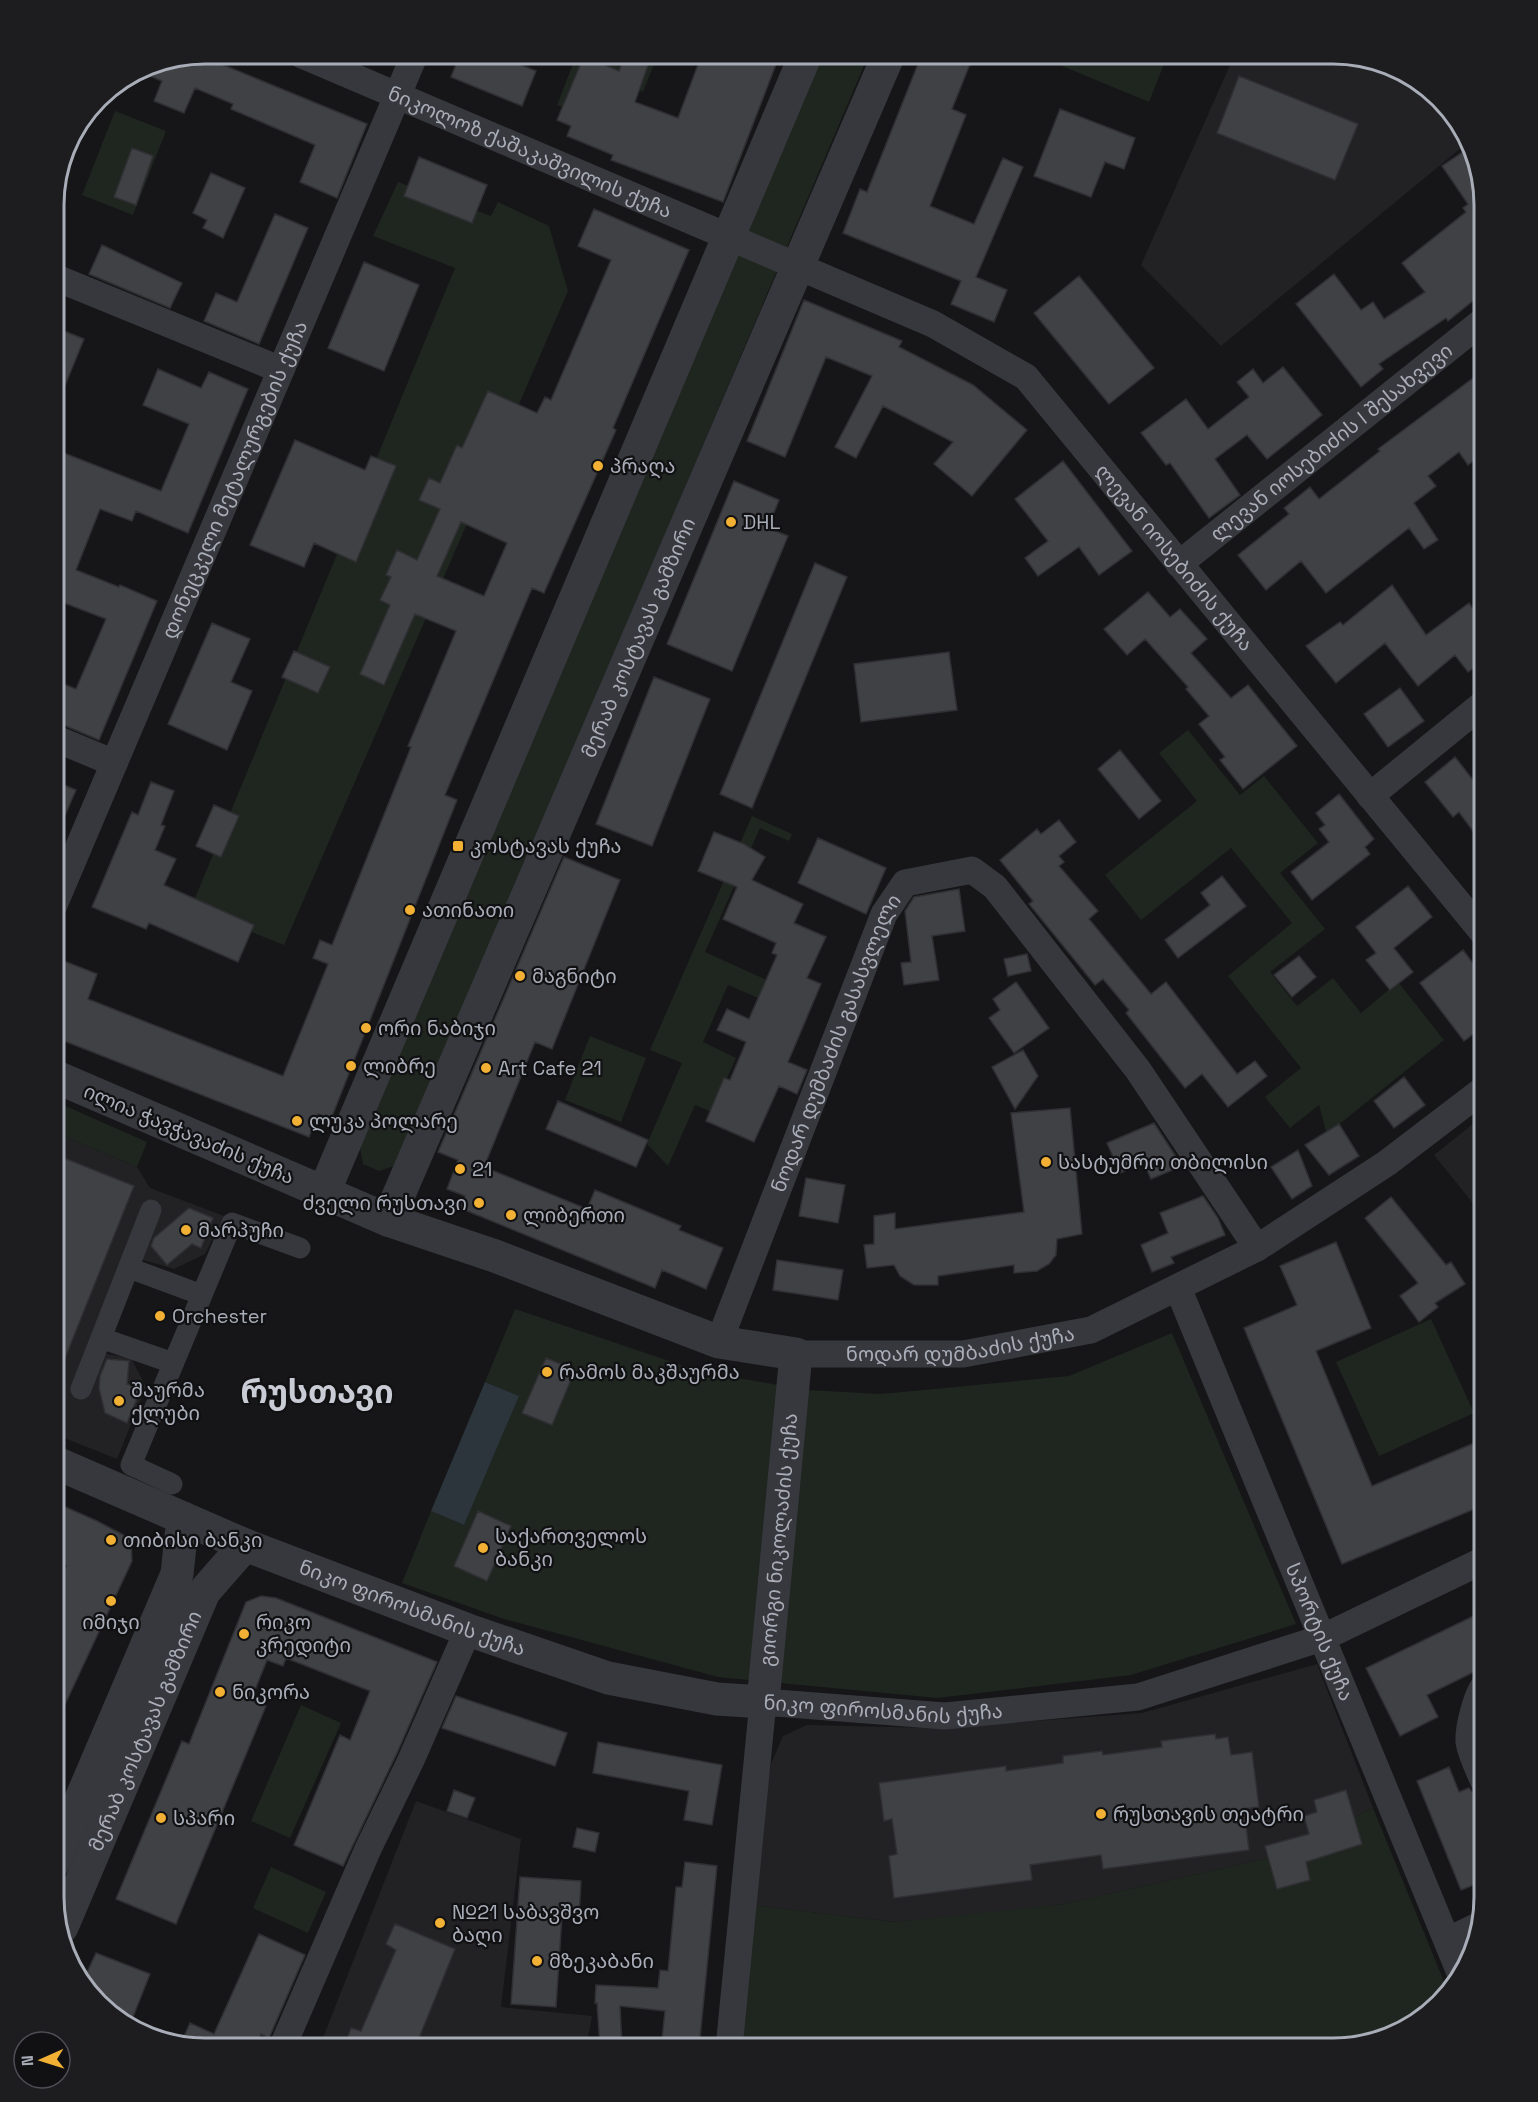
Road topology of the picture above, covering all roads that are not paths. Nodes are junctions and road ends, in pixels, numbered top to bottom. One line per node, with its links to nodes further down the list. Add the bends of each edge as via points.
1 (326, 65): 5 (street, ნიკოლოზ ქაშაკაშვილის ქუჩა)
2 (410, 65): 5 (street, დონეცკელი მეტალურგების ქუჩა)
3 (801, 65): 6 (street)
4 (884, 65): 7 (street, მერაბ კოსტავას გამზირი)
5 (397, 95): 6 (street, ნიკოლოზ ქაშაკაშვილის ქუჩა); 10 (street, დონეცკელი მეტალურგების ქუჩა)
6 (728, 236): 7 (street, ნიკოლოზ ქაშაკაშვილის ქუჩა); 20 (street)
7 (798, 266): 11 (street, ლევან იოსებიძის ქუჩა, via 933,324 1026,377); 22 (street, მერაბ კოსტავას გამზირი)
8 (65, 281): 10 (street)
9 (1474, 328): 11 (street, ლევან იოსებიძის I შესახვევი)
10 (281, 370): 14 (street, დონეცკელი მეტალურგების ქუჩა)
11 (1179, 564): 15 (street, ლევან იოსებიძის ქუჩა)
12 (1474, 712): 15 (street)
13 (65, 742): 14 (street)
14 (114, 763): 16 (street, დონეცკელი მეტალურგების ქუჩა)
15 (1370, 796): 17 (street, ლევან იოსებიძის ქუჩა)
16 (65, 880)
17 (1474, 922)
18 (64, 1081): 20 (street, ილია ჭავჭავაძის ქუჩა)
19 (1474, 1097): 24 (street, ნოდარ დუმბაძის ქუჩა, via 1387,1163)
20 (324, 1192): 22 (street, ილია ჭავჭავაძის ქუჩა)
21 (152, 1210): 25 (street)
22 (388, 1220): 29 (street, ნოდარ დუმბაძის ქუჩა, via 495,1256)
23 (300, 1248): 27 (street, via 232,1224)
24 (1257, 1248): 26 (street, ნოდარ დუმბაძის ქუჩა); 29 (street, ნოდარ დუმბაძის გასასვლელი, via 1138,1070 995,887 972,870 906,883 884,914)
25 (129, 1268): 27 (street); 28 (street)
26 (1178, 1288): 30 (street, ნოდარ დუმბაძის ქუჩა, via 1091,1330 963,1354); 39 (street, სპორტის ქუჩა)
27 (202, 1295): 31 (street)
28 (101, 1338): 31 (street); 32 (street)
29 (719, 1342): 30 (street, ნოდარ დუმბაძის ქუჩა)
30 (796, 1354): 40 (street, გიორგი ნიკოლაძის ქუჩა)
31 (173, 1364): 34 (street, via 131,1465)
32 (81, 1389)
33 (64, 1466): 35 (street, ნიკო ფიროსმანის ქუჩა)
34 (172, 1484)
35 (183, 1518): 36 (street, ნიკო ფიროსმანის ქუჩა); 43 (street, მერაბ კოსტავას გამზირი, via 177,1574)
36 (245, 1545): 38 (street, ნიკო ფიროსმანის ქუჩა); 44 (street, მერაბ კოსტავას გამზირი, via 204,1592)
37 (1474, 1565): 39 (street, ნიკო ფიროსმანის ქუჩა)
38 (468, 1630): 40 (street, ნიკო ფიროსმანის ქუჩა, via 608,1678 717,1699); 48 (street)
39 (1322, 1638): 40 (street, ნიკო ფიროსმანის ქუჩა, via 1138,1697 945,1716); 46 (street, სპორტის ქუჩა)
40 (763, 1702): 49 (street, გიორგი ნიკოლაძის ქუჩა)
41 (1474, 1716): 42 (street, via 1469,1743)
42 (1474, 1756)
43 (64, 1839)
44 (66, 1917)
45 (1469, 1930): 46 (street)
46 (1447, 1941): 47 (street, სპორტის ქუჩა)
47 (1456, 1964)
48 (287, 2037)
49 (730, 2037)

